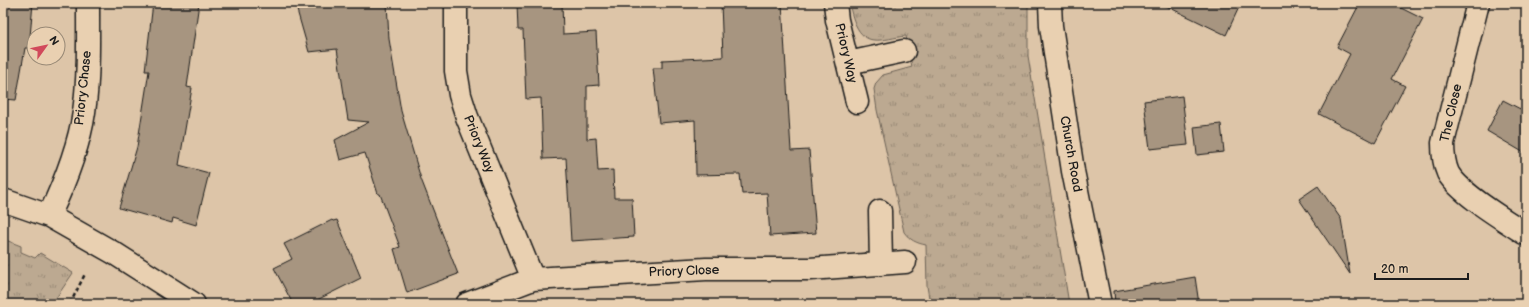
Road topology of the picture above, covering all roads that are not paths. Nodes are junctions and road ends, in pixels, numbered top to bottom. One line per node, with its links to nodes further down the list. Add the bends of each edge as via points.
1 (88, 3): 11 (street, Priory Chase, via 84,114 76,149)
2 (456, 3): 15 (street, Priory Way, via 456,71 460,95)
3 (836, 3): 7 (street, Priory Way, via 837,20)
4 (1050, 3): 18 (street, Church Road, via 1051,26 1073,171)
5 (1478, 3): 12 (street, The Close, via 1443,143 1443,157 1448,173 1459,187)
6 (904, 51): 7 (street)
7 (848, 63): 8 (street, Priory Way)
8 (857, 102)
9 (3, 200): 11 (street)
10 (880, 211): 14 (street)
11 (49, 216): 16 (street)
12 (1526, 234)
13 (905, 262): 14 (street, Priory Close)
14 (881, 264): 15 (street, Priory Close, via 706,269)
15 (533, 279): 17 (street, Priory Close)
16 (194, 304)
17 (467, 304)
18 (1100, 304)

